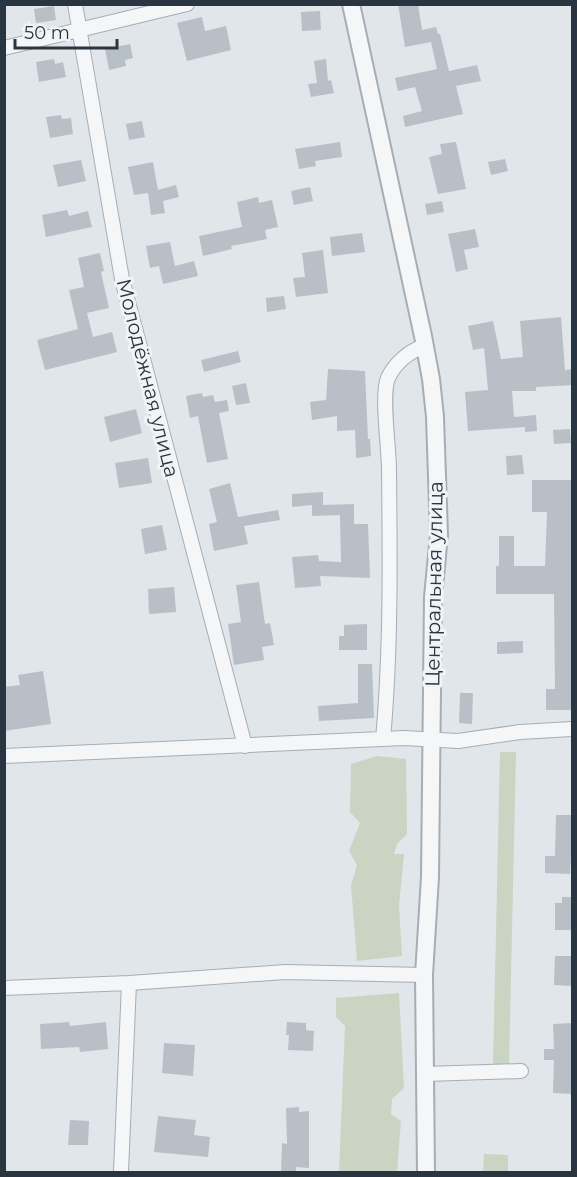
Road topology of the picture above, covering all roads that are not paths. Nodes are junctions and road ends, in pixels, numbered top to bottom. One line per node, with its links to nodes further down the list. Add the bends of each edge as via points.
1 (75, 4): 4 (street, Молодёжная улица)
2 (187, 4): 4 (street)
3 (351, 4): 6 (street, Центральная улица)
4 (79, 30): 5 (street); 10 (street, Молодёжная улица, via 122,279)
5 (4, 48)
6 (425, 346): 8 (street, via 414,349 396,366 385,394 390,528); 9 (street, Центральная улица, via 435,417 439,534 433,597)
7 (573, 729): 9 (street, via 458,741)
8 (383, 739): 9 (street); 10 (street)
9 (431, 739): 12 (street, Центральная улица, via 430,877)
10 (245, 746): 11 (street)
11 (4, 756)
12 (424, 975): 13 (street, via 285,972); 16 (street, Центральная улица)
13 (129, 983): 14 (street); 17 (street)
14 (4, 988)
15 (521, 1071): 16 (street)
16 (425, 1074): 18 (street, Центральная улица)
17 (121, 1173)
18 (426, 1173)

